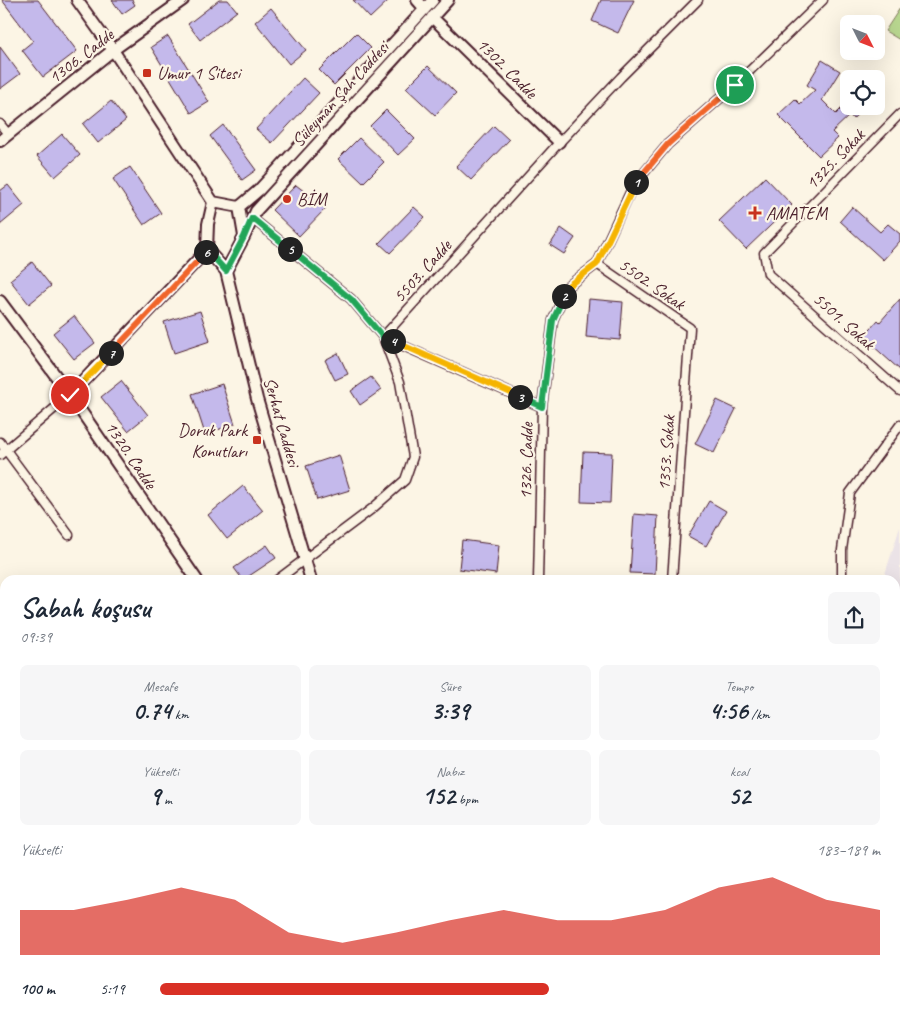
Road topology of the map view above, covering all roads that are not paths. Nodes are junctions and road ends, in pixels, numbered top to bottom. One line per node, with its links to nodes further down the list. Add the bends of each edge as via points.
1 (77, 0): 9 (main road)
2 (183, 0): 9 (main road, 1306. Cadde)
3 (417, 0): 8 (main road, 1302. Cadde)
4 (433, 0): 8 (main road, Süleyman Şah Caddesi)
5 (448, 0): 8 (main road, Süleyman Şah Caddesi)
6 (698, 0): 13 (street, 5503. Cadde)
7 (822, 0): 19 (street, 1326. Cadde, via 735,85 668,144 633,186)
8 (429, 13): 13 (main road, 1302. Cadde); 15 (main road, Süleyman Şah Caddesi); 16 (main road, Süleyman Şah Caddesi)
9 (113, 50): 12 (main road, 1306. Cadde); 14 (main road)
10 (900, 114): 21 (street, 1325. Sokak, via 764,253)
11 (0, 124): 12 (street)
12 (4, 138)
13 (559, 142): 24 (street, 5503. Cadde)
14 (213, 202): 15 (main road); 18 (main road)
15 (239, 207): 17 (main road)
16 (254, 214): 17 (main road, Süleyman Şah Caddesi); 24 (street, via 351,299)
17 (244, 237): 20 (main road)
18 (207, 250): 20 (main road, Serhat Caddesi); 26 (main road)
19 (597, 264): 23 (street, 5502. Sokak); 27 (street, 1326. Cadde, via 568,286 553,320)
20 (226, 271): 32 (main road, Serhat Caddesi, via 257,398)
21 (768, 274): 25 (street, 5501. Sokak)
22 (0, 302): 26 (main road, 1320. Cadde)
23 (690, 328): 37 (street, 1353. Sokak)
24 (383, 337): 27 (street); 32 (street, via 400,382 413,456 405,480)
25 (900, 391)
26 (70, 395): 30 (street); 33 (main road, 1320. Cadde)
27 (542, 407): 36 (street, 1326. Cadde)
28 (900, 425): 38 (street, via 850,493)
29 (0, 442): 30 (street)
30 (3, 453): 31 (street)
31 (69, 534)
32 (305, 559): 34 (street); 35 (main road, Serhat Caddesi)
33 (194, 575)
34 (284, 575)
35 (310, 575)
36 (538, 575)
37 (672, 575)
38 (842, 575)

